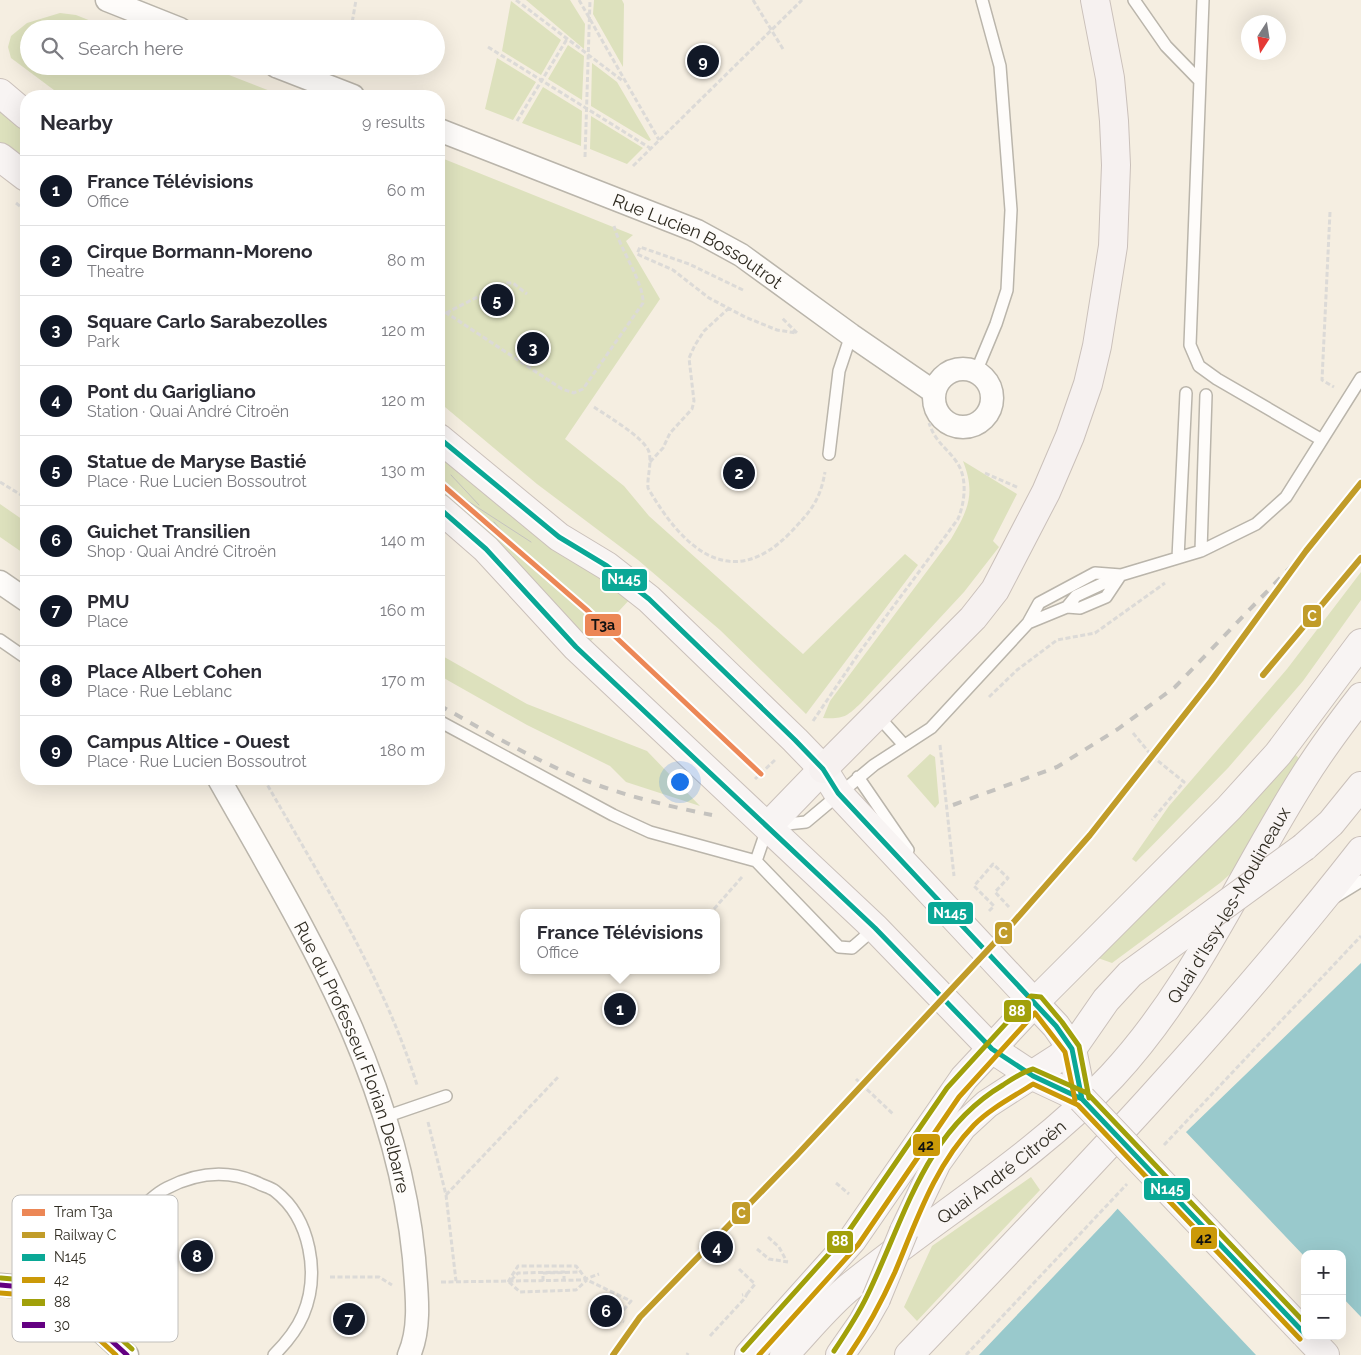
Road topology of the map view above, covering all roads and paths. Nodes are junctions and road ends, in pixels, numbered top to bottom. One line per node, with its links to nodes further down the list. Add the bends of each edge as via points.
1 (106, 0): 13 (street)
2 (356, 0): 14 (path)
3 (516, 0): 16 (path)
4 (579, 0): 12 (path)
5 (590, 0): 12 (path)
6 (752, 0): 15 (path)
7 (802, 0): 15 (path)
8 (982, 0): 44 (lane, via 1000,66 1011,210 1007,290)
9 (1094, 0): 73 (highway, via 1110,78 1116,165 1112,256 1088,384 1046,492 995,590 973,618)
10 (1134, 0): 22 (lane, via 1166,46)
11 (1203, 0): 22 (lane)
12 (589, 16): 19 (path); 23 (path)
13 (157, 20)
14 (353, 20)
15 (771, 30): 18 (path); 30 (path)
16 (567, 39): 19 (path); 21 (path)
17 (488, 47): 21 (path)
18 (783, 48)
19 (588, 56): 23 (path); 26 (path)
20 (299, 75): 24 (street)
21 (542, 81): 26 (path); 28 (path)
22 (1200, 81): 52 (lane, via 1190,345 1199,366 1217,379)
23 (624, 82): 30 (path)
24 (338, 90)
25 (0, 93): 27 (main road)
26 (586, 108): 31 (path); 33 (path)
27 (20, 110)
28 (517, 121)
29 (445, 132): 43 (street, Rue Lucien Bossoutrot, via 697,231 741,255)
30 (659, 140): 31 (path)
31 (650, 148): 34 (path)
32 (0, 157): 35 (main road)
33 (585, 157)
34 (632, 166)
35 (20, 172)
36 (1330, 212): 46 (path, via 1322,380)
37 (614, 226): 41 (path, via 644,293 643,303 583,389 574,393 562,390)
38 (749, 293): 40 (path, via 689,264 640,247 637,254 672,270)
39 (527, 294): 41 (path, via 513,283 504,283)
40 (728, 308): 42 (path, via 777,330 797,333); 55 (path, via 704,332 689,358 692,408)
41 (445, 313)
42 (790, 326)
43 (851, 335): 47 (street, Rue Lucien Bossoutrot); 54 (lane, via 839,371)
44 (976, 372): 47 (street, via 951,371 943,376); 47 (street, via 987,381 992,402 988,412 973,425 953,425 944,420 934,402)
45 (1361, 378): 52 (lane)
46 (1329, 384)
47 (934, 392)
48 (1186, 393): 62 (lane)
49 (1206, 395): 61 (lane)
50 (594, 407): 55 (path, via 646,445)
51 (929, 423): 75 (path, via 934,438 958,462 962,473 963,508)
52 (1322, 440): 61 (lane, via 1286,497 1256,524)
53 (445, 443): 80 (main road, via 559,537 607,566 649,599)
54 (829, 454): 55 (path, via 821,494 803,520 762,557 744,563 706,554 687,542 648,488)
55 (650, 462)
56 (985, 473): 58 (path)
57 (0, 482): 59 (path)
58 (1024, 490)
59 (20, 494)
60 (445, 513): 87 (main road, via 486,549 583,654)
61 (1201, 551): 62 (lane)
62 (1178, 558): 63 (lane)
63 (1121, 575): 67 (lane, via 1106,597); 67 (lane, via 1095,573 1040,603)
64 (1168, 580): 72 (path, via 1095,633 1057,640 1017,670)
65 (0, 582): 66 (street)
66 (20, 596)
67 (1028, 623): 78 (lane, via 931,728)
68 (0, 640): 70 (lane)
69 (1361, 643): 97 (main road, via 1278,754 1229,808)
70 (20, 654)
71 (1361, 696): 104 (main road, Quai d'Issy-les-Moulineaux, via 1301,781 1187,979 1147,1036)
72 (984, 701)
73 (876, 713): 78 (lane); 80 (highway)
74 (445, 724): 89 (lane, via 650,832)
75 (810, 725)
76 (1132, 732): 86 (path, via 1152,756 1184,782)
77 (939, 740): 91 (path)
78 (904, 745): 84 (lane)
79 (781, 754): 81 (path)
80 (823, 769): 84 (main road); 87 (main road)
81 (751, 784)
82 (222, 785): 107 (street, Rue du Professeur Florian Delbarre, via 336,990 374,1080)
83 (267, 785): 105 (path, via 378,985 412,1066)
84 (848, 785): 87 (lane, via 806,822); 91 (main road)
85 (1361, 786): 98 (main road, bridge, via 1331,823 1304,847 1130,974 1106,1000)
86 (1152, 820)
87 (768, 826): 89 (lane); 96 (main road)
88 (1361, 851): 93 (main road)
89 (756, 861): 94 (path); 96 (lane, via 839,947 852,948)
90 (1361, 881): 93 (lane)
91 (949, 894): 97 (main road)
92 (1009, 907): 95 (path, via 995,892 1008,878 993,864 974,886 994,906)
93 (1316, 908): 134 (main road, via 1118,1137)
94 (714, 909)
95 (989, 911)
96 (876, 928): 99 (main road)
97 (1035, 1002): 98 (main road); 99 (main road)
98 (1072, 1049): 101 (main road); 104 (main road)
99 (992, 1050): 101 (main road); 131 (main road, via 953,1092 840,1255)
100 (559, 1076): 111 (path)
101 (1033, 1076): 104 (main road); 133 (main road, bridge, via 987,1104 962,1127 938,1162 876,1298)
102 (856, 1079): 106 (path)
103 (446, 1096): 105 (lane)
104 (1082, 1102): 124 (main road, bridge); 132 (main road, Quai André Citroën, via 1024,1154 850,1286)
105 (423, 1104): 107 (lane); 111 (path)
106 (893, 1114)
107 (385, 1117): 130 (street, Rue du Professeur Florian Delbarre, via 403,1183 412,1237 416,1322)
108 (836, 1183): 109 (path)
109 (849, 1194)
110 (156, 1195): 117 (lane, via 165,1188 201,1175 223,1173 275,1191 294,1214 307,1238)
111 (446, 1195): 119 (path)
112 (768, 1237): 113 (path, via 788,1262 769,1259)
113 (757, 1249)
114 (739, 1269): 125 (path, via 755,1284)
115 (583, 1272): 121 (path, via 573,1272 563,1272 543,1273 543,1282 564,1281 564,1272 518,1273)
116 (599, 1274): 121 (path, via 583,1280)
117 (312, 1277): 122 (path, via 379,1277); 129 (lane, via 303,1316)
118 (587, 1280): 121 (path, via 576,1290 520,1292); 121 (path, via 576,1266 518,1266); 123 (path, via 631,1300 617,1318)
119 (456, 1281): 120 (path); 121 (path)
120 (441, 1282)
121 (508, 1282)
122 (396, 1287)
123 (624, 1322)
124 (1301, 1330)
125 (710, 1336)
126 (1311, 1340): 135 (main road)
127 (113, 1342): 128 (street)
128 (127, 1355)
129 (274, 1355)
130 (409, 1355)
131 (749, 1355)
132 (784, 1355)
133 (840, 1355)
134 (910, 1355)
135 (1325, 1355)

